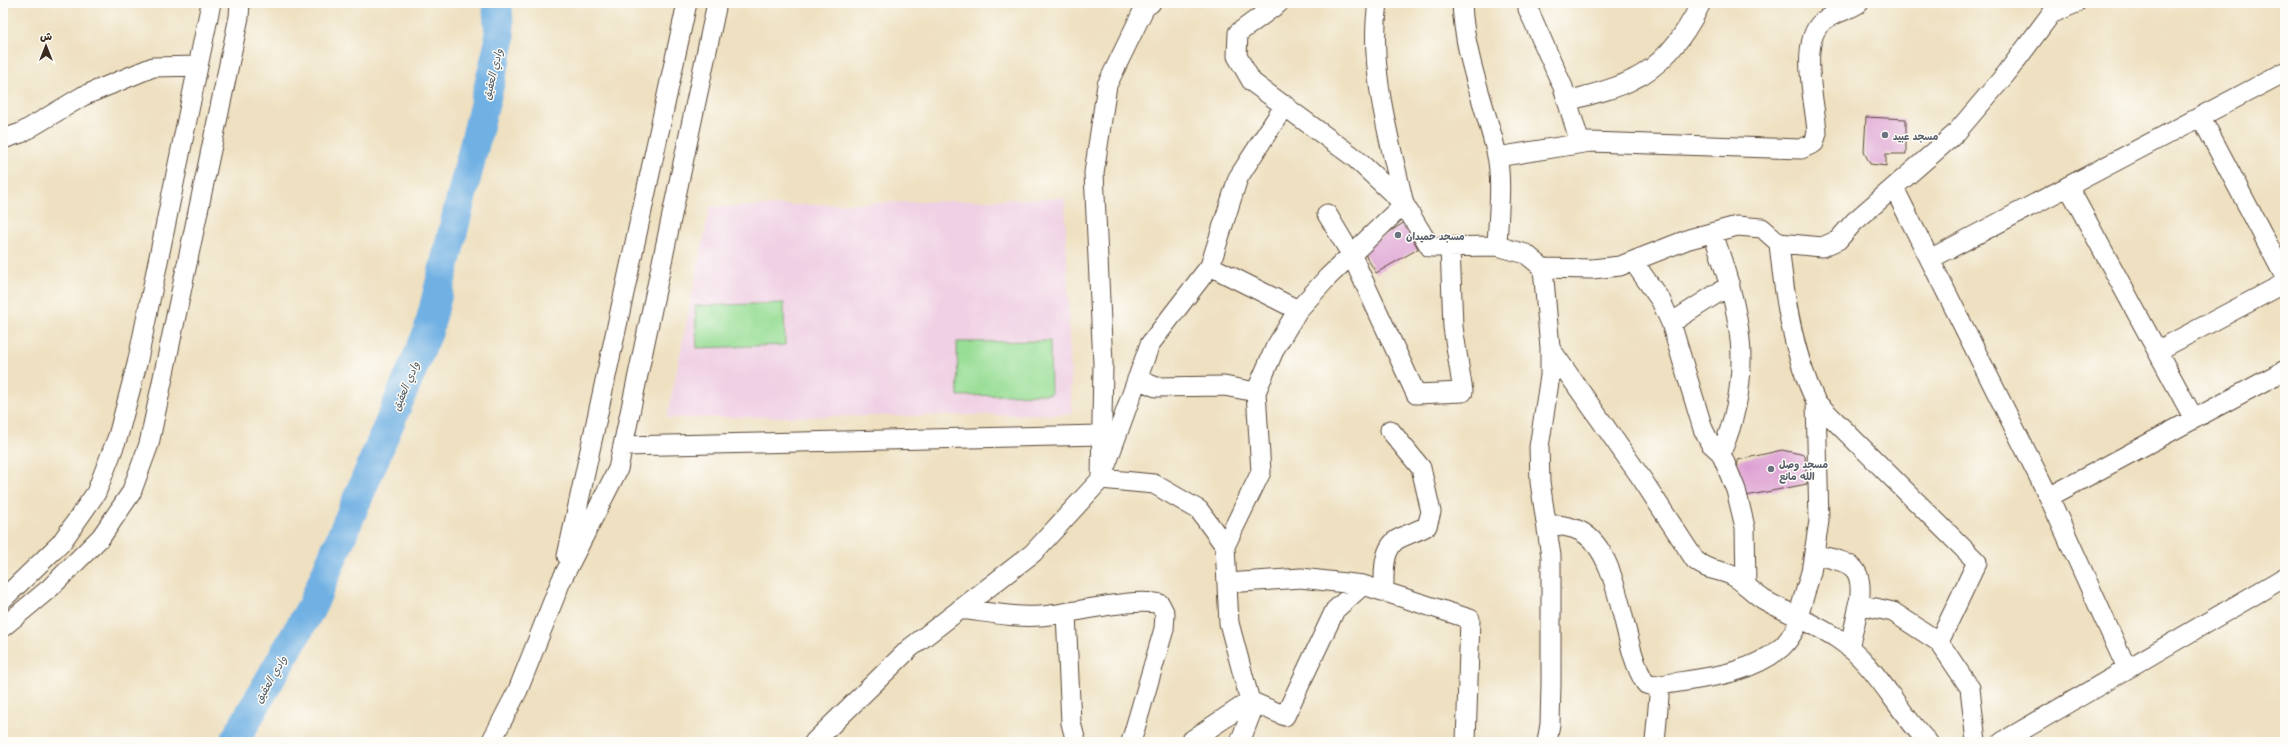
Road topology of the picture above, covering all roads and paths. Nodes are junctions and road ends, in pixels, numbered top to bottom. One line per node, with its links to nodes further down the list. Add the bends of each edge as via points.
1 (211, 3): 13 (street)
2 (240, 3): 66 (street, via 239,18 149,444 131,493 101,537 50,588)
3 (687, 3): 56 (street)
4 (717, 3): 48 (street)
5 (1152, 3): 47 (street, via 1145,7 1107,85 1094,173 1103,364)
6 (1279, 3): 16 (street, via 1238,33 1237,56 1252,82)
7 (1378, 3): 23 (street, via 1374,28 1382,103)
8 (1462, 3): 20 (street, via 1470,62)
9 (1701, 3): 15 (street, via 1691,23 1671,50 1652,68 1632,80)
10 (1859, 3): 19 (street, via 1825,19 1814,37 1809,56 1817,133 1814,143 1807,147 1770,149 1622,142)
11 (2076, 3): 22 (street, via 2051,14 2006,74 1955,134)
12 (1528, 9): 15 (street)
13 (198, 66): 18 (street, via 153,67 83,96 21,133); 61 (street, via 137,364 118,436 96,493 65,537)
14 (2285, 72): 17 (street)
15 (1568, 101): 19 (street)
16 (1285, 105): 23 (street, via 1355,158); 32 (street, via 1238,178)
17 (2201, 117): 21 (street); 34 (street)
18 (3, 139)
19 (1580, 143): 20 (street)
20 (1497, 157): 28 (street)
21 (2068, 186): 30 (street); 40 (street)
22 (1894, 188): 26 (street, via 1854,222 1838,240 1822,247); 30 (street)
23 (1404, 204): 27 (street, via 1430,247); 29 (street)
24 (1327, 214): 29 (street)
25 (1713, 232): 26 (street, via 1737,226 1762,228); 31 (street); 36 (street)
26 (1779, 243): 44 (street, via 1783,290 1806,381)
27 (1450, 246): 28 (street); 29 (street, via 1453,327 1463,392 1416,394)
28 (1497, 246): 33 (street, via 1526,254)
29 (1351, 254): 37 (street)
30 (1930, 259): 51 (street)
31 (1633, 261): 33 (street, via 1620,266 1592,270); 38 (street, via 1661,301)
32 (1210, 266): 37 (street); 42 (street, via 1150,344)
33 (1543, 268): 39 (street)
34 (2285, 277)
35 (2285, 283): 40 (street)
36 (1730, 285): 38 (street); 49 (street, via 1739,321 1742,353 1737,402 1730,433)
37 (1298, 310): 43 (street, via 1274,348)
38 (1671, 323): 49 (street, via 1703,430)
39 (1550, 348): 52 (street, via 1550,376 1539,447 1540,482); 59 (street, via 1647,486 1695,560 1705,568 1732,575)
40 (2157, 351): 45 (street)
41 (2285, 370): 45 (street)
42 (1137, 380): 43 (street, via 1156,387 1224,386); 50 (street)
43 (1256, 392): 53 (street, via 1261,472)
44 (1816, 402): 54 (street, via 1819,521); 67 (street, via 1977,562)
45 (2194, 419): 51 (street)
46 (1390, 430): 60 (street, via 1421,468 1431,512 1427,526 1397,540 1392,545 1385,567)
47 (1102, 435): 48 (street); 50 (street)
48 (623, 446): 56 (street, via 618,469)
49 (1721, 453): 59 (street, via 1736,490 1745,527)
50 (1101, 479): 53 (street, via 1154,484 1199,510); 63 (street, via 1033,553)
51 (2049, 497): 69 (street)
52 (1547, 524): 70 (street, via 1580,531 1600,553 1619,599 1638,673 1646,684); 79 (street, via 1552,556 1552,684)
53 (1225, 546): 57 (street)
54 (1814, 554): 62 (street, via 1844,562 1858,574 1861,581); 65 (street)
55 (2285, 576): 69 (street)
56 (561, 581): 72 (street, via 518,690)
57 (1227, 582): 58 (street, via 1302,578); 71 (street, via 1230,623)
58 (1363, 585): 60 (street); 71 (street, via 1334,610 1285,716)
59 (1746, 586): 65 (street, via 1764,600)
60 (1384, 592): 78 (street, via 1470,619)
61 (3, 599)
62 (1858, 604): 67 (street, via 1893,612); 68 (street)
63 (960, 609): 64 (street, via 1038,616); 73 (street, via 910,648)
64 (1066, 613): 74 (street, via 1071,723); 75 (street, via 1151,602 1160,604 1165,614 1164,629)
65 (1800, 618): 68 (street, via 1839,640); 70 (street, via 1783,646 1758,663 1730,673)
66 (3, 627)
67 (1939, 642): 82 (street, via 1970,688)
68 (1848, 648): 81 (street, via 1893,696)
69 (2128, 669): 83 (street)
70 (1660, 684): 80 (street)
71 (1253, 702): 76 (street); 77 (street)
72 (491, 742)
73 (814, 742)
74 (1076, 742)
75 (1131, 742)
76 (1189, 742)
77 (1240, 742)
78 (1466, 742)
79 (1547, 742)
80 (1656, 742)
81 (1928, 742)
82 (1976, 742)
83 (2002, 742)

